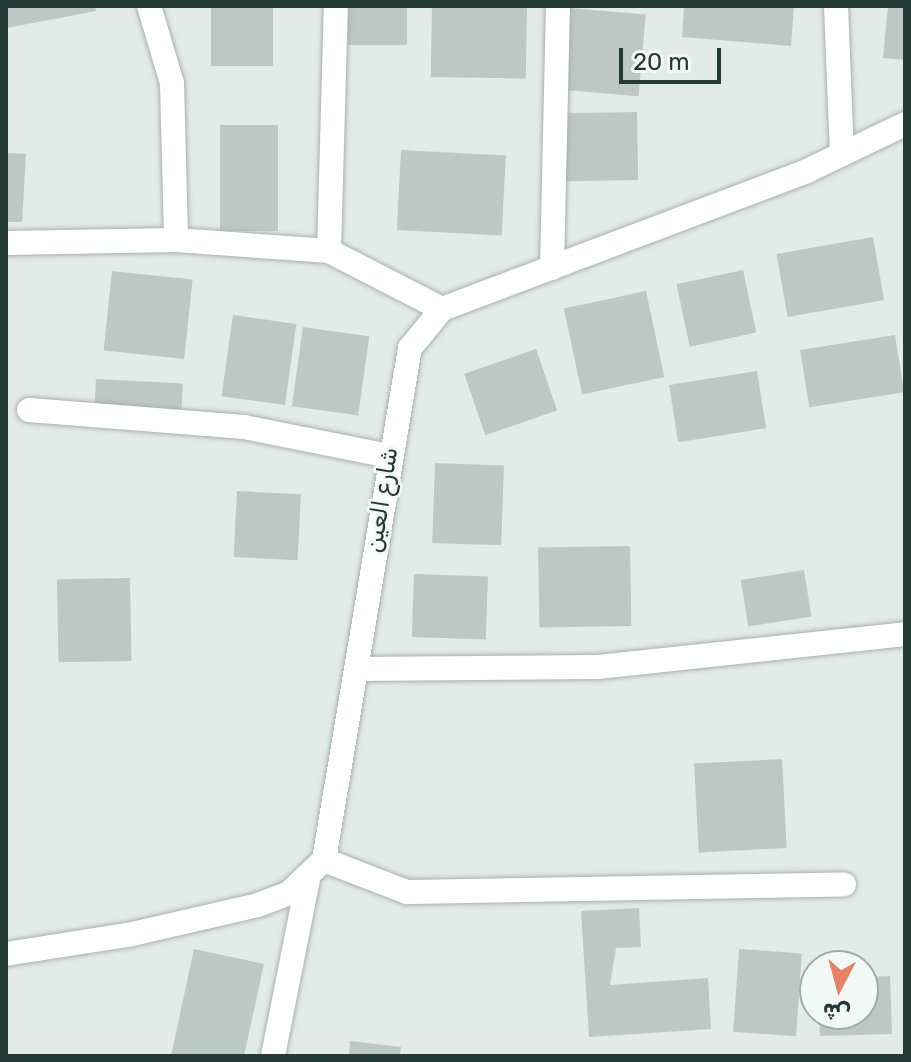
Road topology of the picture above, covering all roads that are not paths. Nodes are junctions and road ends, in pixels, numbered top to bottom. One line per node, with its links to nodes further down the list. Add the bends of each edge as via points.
1 (149, 6): 7 (street, via 172,83)
2 (336, 6): 9 (street)
3 (558, 6): 10 (street)
4 (836, 6): 6 (street)
5 (905, 124): 6 (street)
6 (842, 154): 10 (street)
7 (176, 240): 8 (street); 9 (street)
8 (6, 243)
9 (329, 251): 11 (street)
10 (552, 268): 11 (street)
11 (442, 309): 13 (street, شارع العين, via 410,348)
12 (29, 410): 13 (street, via 244,427)
13 (389, 456): 15 (street, شارع العين)
14 (905, 634): 15 (street, via 598,667)
15 (356, 669): 16 (street, شارع العين)
16 (316, 869): 17 (street, via 407,892); 18 (street, via 258,905 128,935); 19 (street, شارع العين)
17 (844, 884)
18 (6, 954)
19 (273, 1056)

